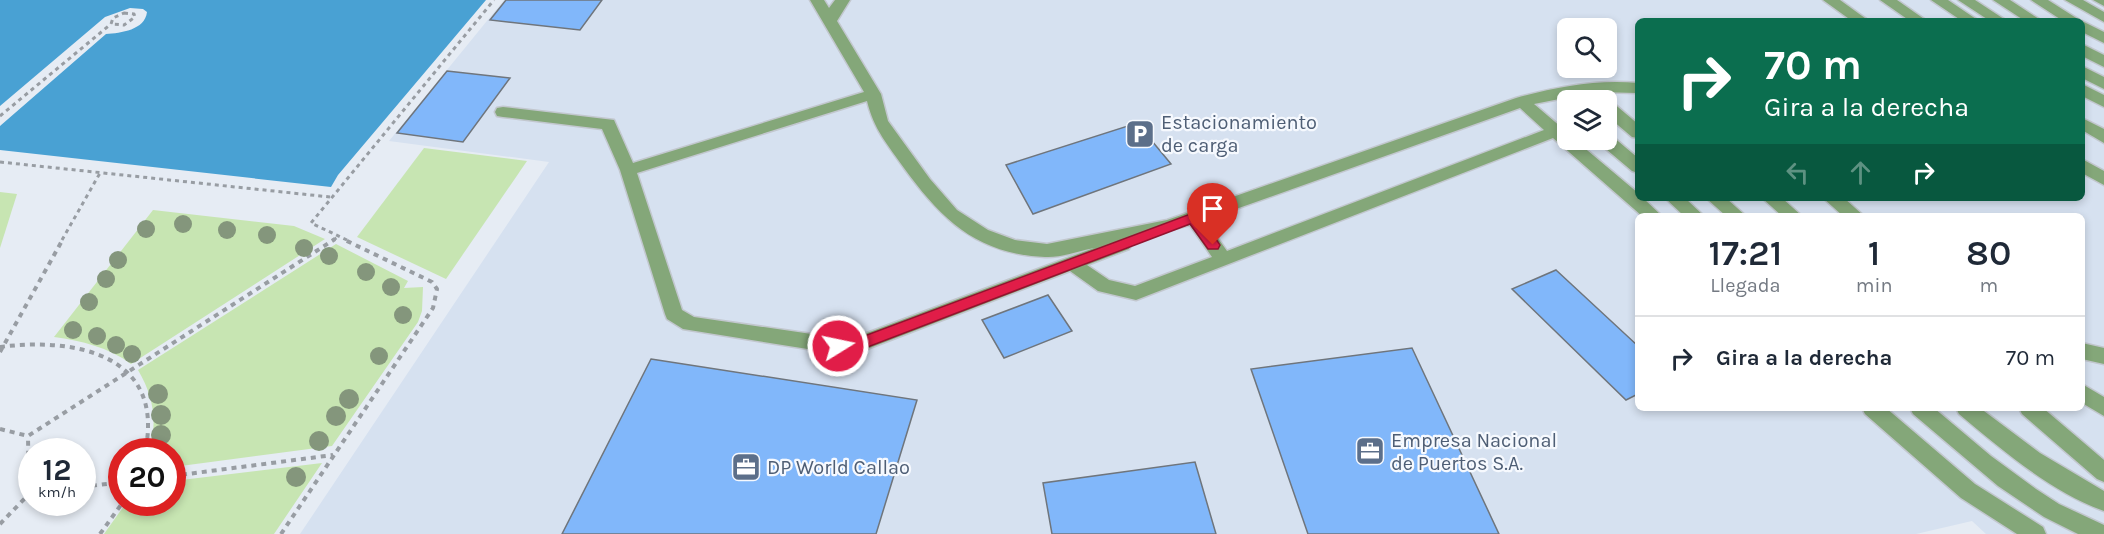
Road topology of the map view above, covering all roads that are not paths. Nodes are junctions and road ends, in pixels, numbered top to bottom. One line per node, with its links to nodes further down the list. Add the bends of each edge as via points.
1 (817, 0): 17 (lane)
2 (843, 0): 17 (lane)
3 (1830, 0): 10 (lane)
4 (1887, 0): 11 (lane)
5 (1938, 0): 12 (lane)
6 (1965, 0): 13 (lane)
7 (2000, 0): 14 (lane)
8 (2038, 0): 15 (lane)
9 (2072, 0): 16 (lane)
10 (1857, 18)
11 (1915, 18)
12 (1967, 18)
13 (1995, 18)
14 (2030, 18)
15 (2069, 18)
16 (2104, 18)
17 (830, 21): 27 (lane)
18 (2085, 28): 19 (lane)
19 (2104, 38)
20 (2085, 51): 21 (lane)
21 (2104, 62)
22 (2085, 73): 23 (lane)
23 (2104, 84)
24 (1587, 89): 25 (lane); 28 (lane)
25 (1634, 90)
26 (2085, 91): 31 (lane)
27 (873, 94): 41 (lane); 55 (lane, via 880,122 924,183 951,214 982,235 1014,246 1047,250)
28 (1553, 94): 29 (lane); 30 (lane)
29 (1557, 97)
30 (1522, 102): 36 (lane); 54 (lane)
31 (2104, 102)
32 (503, 112): 41 (lane, via 608,124)
33 (1617, 115): 35 (lane)
34 (2085, 125): 37 (lane)
35 (1635, 130)
36 (1556, 131): 43 (lane); 56 (lane)
37 (2104, 137)
38 (1617, 149): 39 (lane)
39 (1635, 164)
40 (2085, 167): 42 (lane)
41 (628, 170): 57 (lane, via 674,314 690,324 838,346 860,344)
42 (2104, 179)
43 (1635, 200)
44 (1636, 201): 49 (lane)
45 (1678, 201): 50 (lane)
46 (1719, 201): 51 (lane)
47 (1775, 201): 52 (lane)
48 (1836, 201): 53 (lane)
49 (1650, 213)
50 (1692, 213)
51 (1733, 213)
52 (1789, 213)
53 (1851, 213)
54 (1193, 218): 55 (lane); 56 (lane)
55 (1169, 226): 57 (lane)
56 (1223, 259): 57 (lane, via 1136,292 1104,286)
57 (1073, 264)
58 (2085, 352): 59 (lane)
59 (2104, 356)
60 (2085, 394): 61 (lane)
61 (2104, 408)
62 (1875, 411): 68 (lane, via 1968,491)
63 (1924, 411): 69 (lane, via 2002,477 2074,524)
64 (1970, 411): 67 (lane, via 2070,485)
65 (2032, 411): 66 (lane)
66 (2104, 473)
67 (2104, 502)
68 (2035, 534)
69 (2102, 534)

